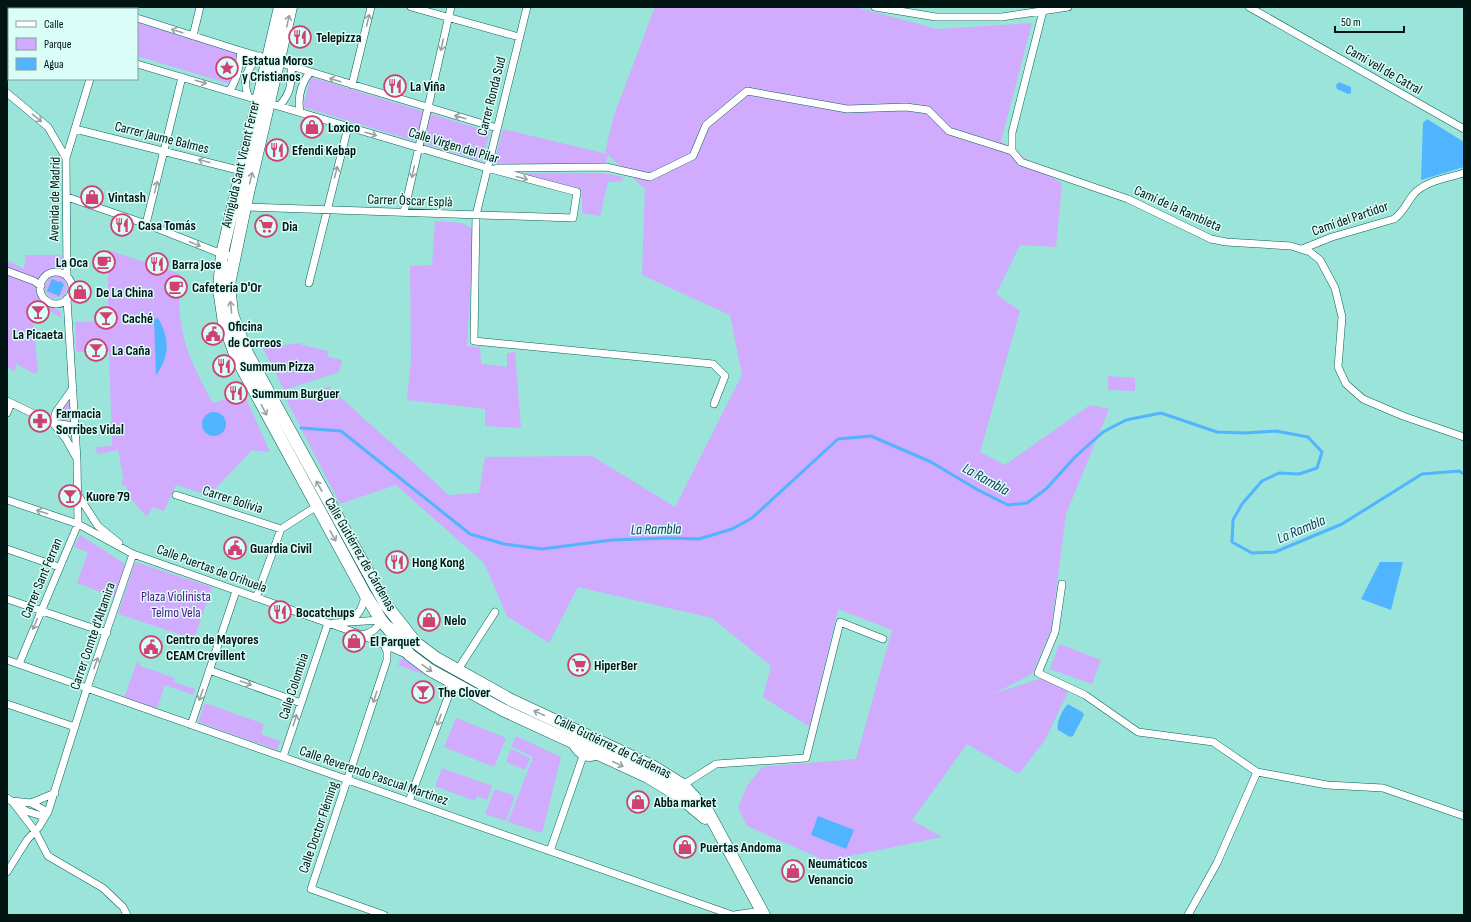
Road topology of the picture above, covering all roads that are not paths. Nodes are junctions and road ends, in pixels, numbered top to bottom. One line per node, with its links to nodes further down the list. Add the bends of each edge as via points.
1 (104, 7): 12 (street)
2 (200, 7): 16 (street)
3 (280, 7): 19 (highway, Avinguda Sant Vicent Ferrer)
4 (292, 7): 19 (highway, Avinguda Sant Vicent Ferrer, one-way to 4)
5 (371, 7): 25 (street, one-way to 5)
6 (411, 7): 15 (street)
7 (451, 7): 15 (street)
8 (527, 7): 17 (street, Carrer Ronda Sud)
9 (875, 7): 13 (street, via 936,17 1002,17)
10 (1068, 7): 13 (street)
11 (1249, 7): 35 (street, Camí vell de Catral)
12 (110, 8)
13 (1042, 11): 38 (street, via 1012,133)
14 (138, 18): 16 (street, Calle Virgen del Pilar, one-way to 14)
15 (448, 18): 17 (street); 30 (street, one-way to 30)
16 (193, 36): 18 (street, Calle Virgen del Pilar)
17 (519, 37): 33 (street, Carrer Ronda Sud)
18 (241, 51): 19 (street, Calle Virgen del Pilar); 26 (street, via 236,81)
19 (269, 59): 21 (street, Calle Virgen del Pilar); 28 (highway, Avinguda Sant Vicent Ferrer); 28 (street, via 250,64 245,74 245,86); 29 (highway, Avinguda Sant Vicent Ferrer)
20 (138, 64): 23 (street, Calle Virgen del Pilar)
21 (291, 66): 22 (street, Calle Virgen del Pilar); 29 (street, via 291,88 287,97)
22 (310, 72): 25 (street, Calle Virgen del Pilar, one-way to 22); 31 (street, via 300,90)
23 (182, 77): 26 (street, Calle Virgen del Pilar, one-way to 26); 37 (street)
24 (90, 80): 34 (street, Avenida de Madrid)
25 (352, 85): 30 (street, Calle Virgen del Pilar)
26 (230, 90): 28 (street, Calle Virgen del Pilar)
27 (7, 93): 39 (street, one-way to 39, via 48,127)
28 (253, 97): 29 (street, Calle Virgen del Pilar); 41 (highway, Avinguda Sant Vicent Ferrer)
29 (275, 104): 31 (street, Calle Virgen del Pilar); 44 (highway, Avinguda Sant Vicent Ferrer, one-way to 29)
30 (427, 108): 33 (street, Calle Virgen del Pilar, one-way to 30); 36 (street)
31 (300, 112): 32 (street, Calle Virgen del Pilar)
32 (348, 127): 36 (street, Calle Virgen del Pilar, one-way to 36); 45 (street, one-way to 32)
33 (497, 128): 40 (street, Carrer Ronda Sud)
34 (75, 129): 37 (street, Carrer Jaume Balmes); 39 (street, Avenida de Madrid)
35 (1464, 129)
36 (418, 147): 40 (street, Calle Virgen del Pilar); 46 (street, one-way to 46)
37 (164, 151): 41 (street, Carrer Jaume Balmes, one-way to 37); 49 (street, one-way to 37)
38 (1012, 151): 40 (street, via 949,131 928,110 906,107 846,109 747,91 706,125 693,156 650,177 606,167); 50 (street, Camí de la Rambleta, via 1021,162 1128,200 1211,239)
39 (66, 158): 43 (street, Avenida de Madrid)
40 (487, 168): 47 (street, Carrer Ronda Sud); 48 (street, Calle Virgen del Pilar, one-way to 48, via 577,192)
41 (242, 171): 51 (highway, Avinguda Sant Vicent Ferrer)
42 (1464, 174): 50 (street, Camí del Partidor, via 1421,188 1394,219 1332,237)
43 (67, 197): 49 (street); 54 (street, Avenida de Madrid)
44 (245, 207): 45 (street, Carrer Òscar Esplà); 52 (highway, Avinguda Sant Vicent Ferrer)
45 (327, 210): 46 (street, Carrer Òscar Esplà); 55 (street)
46 (404, 212): 47 (street, Carrer Òscar Esplà)
47 (476, 215): 48 (street, Carrer Òscar Esplà); 60 (street, Carrer Ronda Sud, via 474,341 713,364 725,376)
48 (573, 218)
49 (146, 224): 51 (street, one-way to 51)
50 (1302, 249): 64 (street, Camí de la Rambleta, via 1320,260 1335,288 1342,317 1338,367 1346,384 1363,399)
51 (222, 254): 52 (street); 69 (highway, Calle Gutiérrez de Cárdenas, one-way to 69, via 219,289 224,323 236,357)
52 (235, 257): 81 (highway, Calle Gutiérrez de Cárdenas, one-way to 52, via 246,353 232,314 229,284)
53 (7, 271): 56 (street)
54 (67, 275): 56 (street, via 52,272 43,278); 57 (street, via 72,284 71,295)
55 (309, 283)
56 (41, 286): 57 (street, via 41,294 48,302 58,304)
57 (67, 300): 58 (street)
58 (73, 388): 62 (street, via 56,412); 63 (street)
59 (9, 402): 61 (street); 62 (street)
60 (714, 404)
61 (7, 413)
62 (52, 423): 63 (street); 65 (street, via 66,439)
63 (74, 426): 65 (street)
64 (1464, 437)
65 (77, 460): 66 (street)
66 (77, 494): 70 (street); 71 (street, Calle Puertas de Orihuela)
67 (176, 495): 72 (street, Carrer Bolívia)
68 (7, 500): 70 (street, one-way to 68)
69 (317, 506): 72 (street); 78 (highway, Calle Gutiérrez de Cárdenas, one-way to 78)
70 (78, 524): 71 (street); 74 (street, Calle Puertas de Orihuela); 75 (street, Carrer Sant Ferran)
71 (98, 526): 74 (street, Calle Puertas de Orihuela)
72 (281, 529): 79 (street)
73 (7, 549): 75 (street)
74 (133, 554): 77 (street, Calle Puertas de Orihuela); 87 (street, Carrer Comte d'Altamira)
75 (59, 567): 82 (street, Carrer Sant Ferran)
76 (1062, 584): 107 (street, via 1055,632 1038,673 1085,694 1138,732 1213,742)
77 (236, 591): 79 (street, Calle Puertas de Orihuela); 95 (street)
78 (365, 594): 84 (highway, Calle Gutiérrez de Cárdenas); 85 (street, via 357,616)
79 (256, 598): 86 (street, Calle Puertas de Orihuela)
80 (7, 599): 82 (street)
81 (386, 605): 84 (street); 91 (highway, Calle Gutiérrez de Cárdenas)
82 (41, 610): 87 (street); 94 (street, Carrer Sant Ferran, one-way to 94)
83 (495, 612): 96 (street)
84 (381, 620): 85 (street, Calle Puertas de Orihuela); 88 (street, via 378,628); 91 (street); 92 (highway, Calle Gutiérrez de Cárdenas)
85 (350, 622): 86 (street, Calle Puertas de Orihuela)
86 (328, 623): 88 (street, Calle Puertas de Orihuela); 99 (street, Calle Colombia)
87 (107, 633): 98 (street, Carrer Comte d'Altamira, one-way to 87)
88 (362, 635): 90 (street, Calle Puertas de Orihuela)
89 (883, 639): 109 (street, via 840,622 806,758 716,764)
90 (382, 643): 92 (street, Calle Puertas de Orihuela); 108 (street, Calle Doctor Fléming, one-way to 108, via 387,651 387,660)
91 (416, 643): 96 (highway, Calle Gutiérrez de Cárdenas)
92 (410, 655): 97 (highway, Calle Gutiérrez de Cárdenas, one-way to 97)
93 (7, 660): 94 (street, Calle Reverendo Pascual Martínez)
94 (19, 664): 98 (street, Calle Reverendo Pascual Martínez)
95 (209, 670): 99 (street, one-way to 99); 101 (street, one-way to 101)
96 (458, 671): 109 (highway, Calle Gutiérrez de Cárdenas, one-way to 96, via 654,767 511,700)
97 (453, 684): 103 (highway, Calle Gutiérrez de Cárdenas); 112 (street, one-way to 112)
98 (87, 688): 101 (street, Calle Reverendo Pascual Martínez); 102 (street, Carrer Comte d'Altamira)
99 (301, 703): 106 (street, Calle Colombia, one-way to 99)
100 (7, 704): 102 (street)
101 (191, 724): 106 (street, Calle Reverendo Pascual Martínez)
102 (75, 727): 110 (street, Carrer Comte d'Altamira)
103 (571, 742): 104 (street, via 574,749); 105 (highway, Calle Gutiérrez de Cárdenas)
104 (583, 756): 105 (street); 118 (street)
105 (600, 756): 117 (highway, Calle Gutiérrez de Cárdenas, one-way to 117, via 648,777 676,794 704,817)
106 (283, 758): 108 (street, Calle Reverendo Pascual Martínez)
107 (1257, 772): 115 (street, via 1327,785 1383,788); 124 (street, via 1217,863)
108 (348, 780): 112 (street, Calle Reverendo Pascual Martínez); 122 (street, Calle Doctor Fléming, via 311,889)
109 (683, 785): 117 (highway, Calle Gutiérrez de Cárdenas, via 708,812)
110 (55, 794): 113 (street); 114 (street, Carrer Comte d'Altamira)
111 (10, 799): 113 (street); 114 (street, via 26,811); 116 (street)
112 (409, 801): 118 (street, Calle Reverendo Pascual Martínez)
113 (31, 803): 114 (street)
114 (46, 815): 116 (street, Carrer Comte d'Altamira)
115 (1464, 816)
116 (35, 831): 119 (street, Carrer Comte d'Altamira); 121 (street, via 48,856 103,888 123,907)
117 (725, 845): 120 (highway)
118 (550, 851): 123 (street, Calle Reverendo Pascual Martínez)
119 (7, 872)
120 (763, 913): 123 (street, Calle Reverendo Pascual Martínez)
121 (127, 915)
122 (384, 915)
123 (733, 915)
124 (1188, 915)

